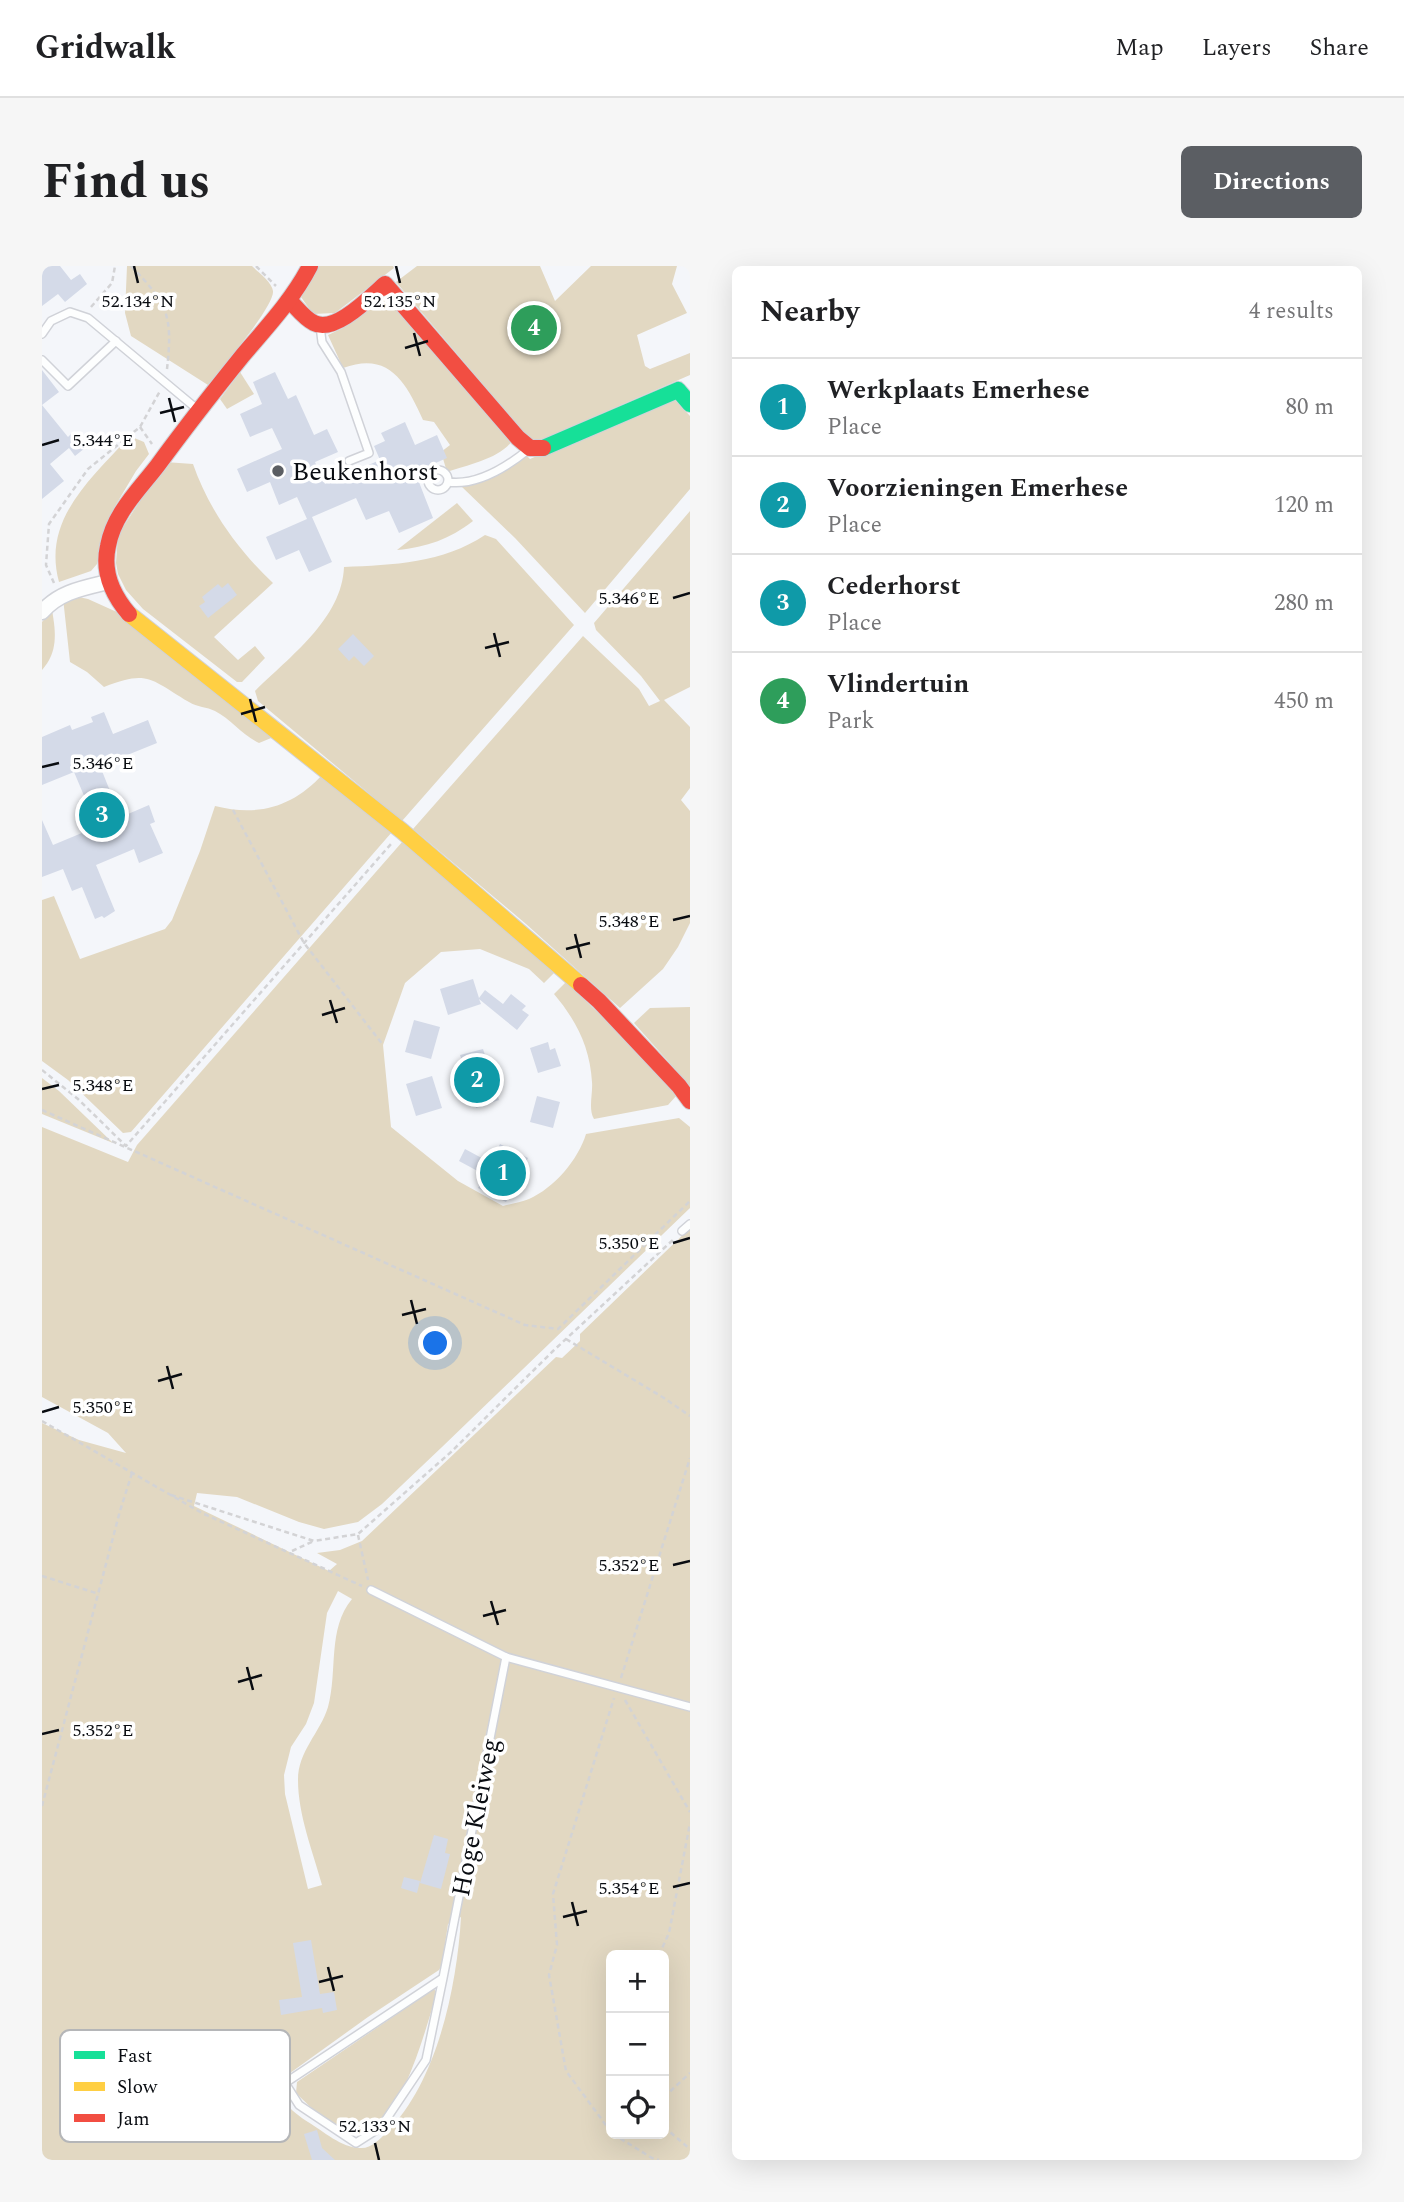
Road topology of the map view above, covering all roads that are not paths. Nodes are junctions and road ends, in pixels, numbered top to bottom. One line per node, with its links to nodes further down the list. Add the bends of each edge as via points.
1 (310, 266): 2 (street)
2 (289, 300): 3 (street); 9 (street)
3 (320, 325): 10 (street, via 342,319 385,284); 11 (lane, via 322,342 341,372 369,453)
4 (42, 334): 5 (lane, via 51,321 70,312)
5 (116, 341): 6 (lane, via 68,386); 9 (lane)
6 (42, 360)
7 (684, 387): 8 (street); 10 (street, via 545,448)
8 (690, 404)
9 (198, 409): 13 (street, via 118,517 108,542)
10 (530, 448): 12 (lane, via 497,471)
11 (349, 461)
12 (447, 482)
13 (108, 582): 14 (street, via 59,597); 15 (street, via 131,616 402,831 599,1001)
14 (42, 612)
15 (690, 1100)
16 (690, 1224): 17 (lane)
17 (682, 1231)
18 (371, 1590): 19 (lane)
19 (506, 1657): 20 (lane); 21 (lane, Hoge Kleiweg)
20 (690, 1707)
21 (443, 1978): 22 (lane, Hoge Kleiweg); 23 (lane, Hoge Kleiweg, via 426,2060 381,2127 356,2143 299,2105)
22 (290, 2080)
23 (290, 2091)

